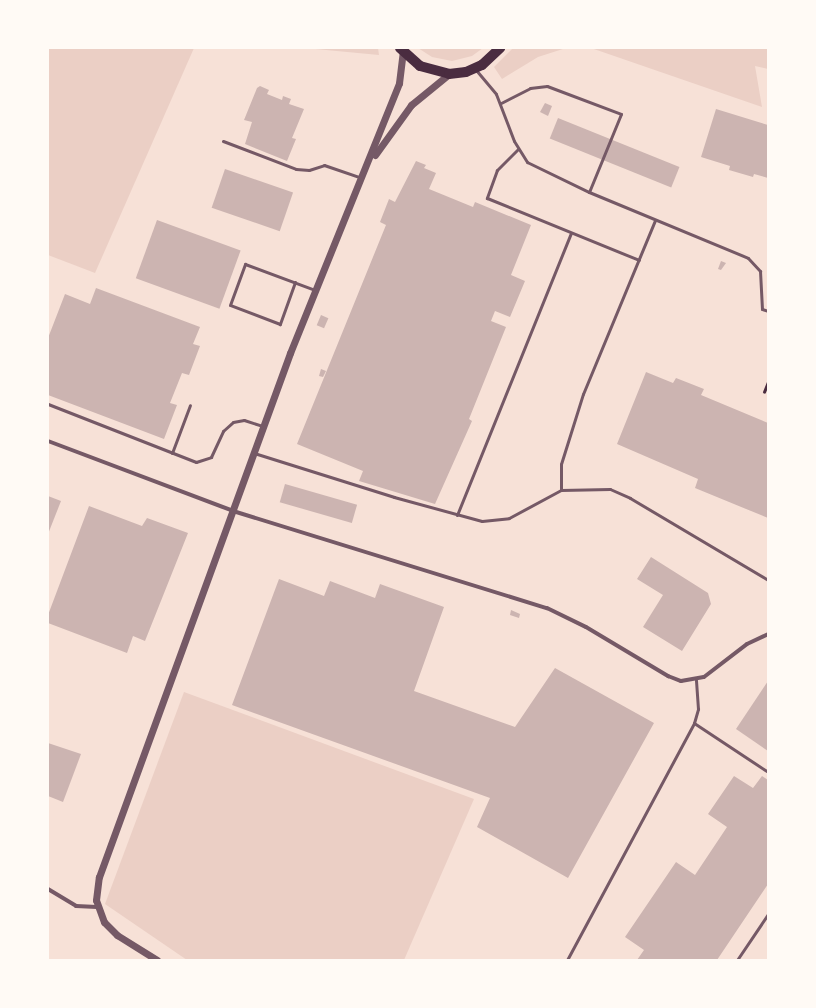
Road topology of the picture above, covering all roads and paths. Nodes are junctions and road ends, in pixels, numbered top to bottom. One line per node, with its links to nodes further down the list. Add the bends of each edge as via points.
1 (500, 48): 3 (main road, via 489,60)
2 (402, 50): 4 (main road, via 427,70); 8 (street, via 399,83)
3 (474, 69): 4 (main road); 5 (lane, via 491,87)
4 (449, 74): 8 (street, via 412,105)
5 (501, 103): 7 (lane); 10 (lane, via 530,88 547,86 621,114)
6 (223, 141): 9 (lane, via 296,169 309,170 324,165)
7 (518, 149): 10 (lane, via 535,167); 12 (lane, via 497,170 487,198)
8 (369, 163): 9 (street)
9 (362, 179): 15 (street)
10 (589, 192): 11 (lane)
11 (654, 220): 13 (lane); 16 (lane, via 752,260 758,267 761,277 762,308)
12 (571, 233): 13 (lane); 27 (lane, via 476,462)
13 (639, 260): 25 (lane, via 583,394 561,464)
14 (295, 282): 14 (lane, via 245,264 230,305 280,324); 15 (lane)
15 (316, 290): 21 (street)
16 (768, 311)
17 (768, 382): 18 (path)
18 (764, 392)
19 (48, 404): 23 (lane)
20 (190, 405): 23 (lane)
21 (263, 426): 23 (lane, via 244,420 233,422 223,431 214,453 207,461 196,462); 24 (street)
22 (48, 441): 26 (street)
23 (172, 453)
24 (254, 453): 26 (street); 27 (lane)
25 (561, 490): 27 (lane, via 516,515 499,520 482,521); 28 (lane, via 601,488 620,493)
26 (233, 511): 30 (street, via 534,603 574,621 668,676 681,681); 34 (street, via 102,870 97,886)
27 (457, 515)
28 (768, 580)
29 (768, 634): 30 (street, via 747,644 710,673)
30 (696, 680): 31 (lane, via 698,710)
31 (694, 723): 32 (lane); 37 (lane)
32 (768, 772)
33 (48, 889): 34 (street, via 76,906)
34 (97, 907): 36 (street, via 110,929)
35 (768, 914): 38 (lane)
36 (157, 960)
37 (566, 960)
38 (737, 960)

